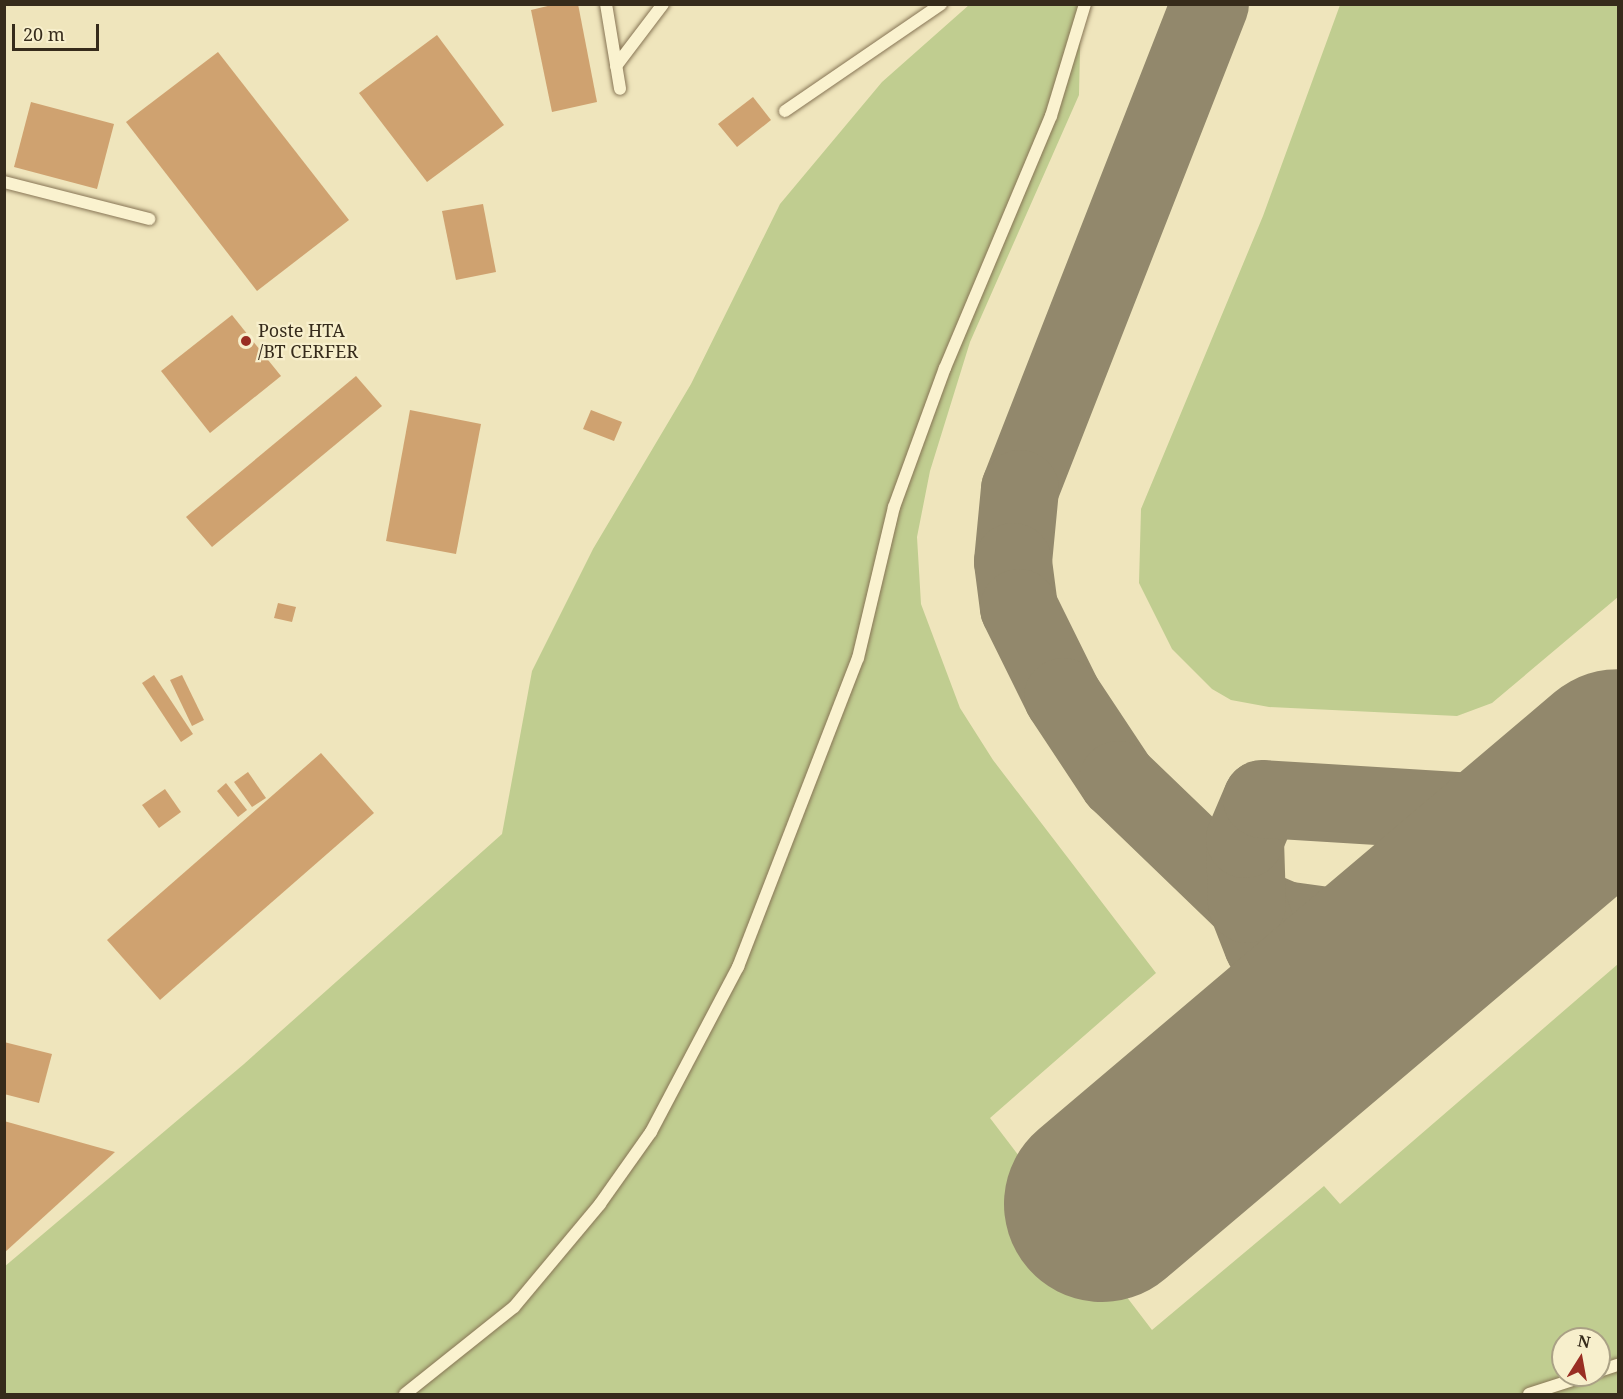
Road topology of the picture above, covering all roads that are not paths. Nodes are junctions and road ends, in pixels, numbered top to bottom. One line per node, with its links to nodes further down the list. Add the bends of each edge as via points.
1 (606, 4): 5 (lane)
2 (663, 4): 5 (lane)
3 (941, 4): 7 (lane)
4 (1085, 4): 11 (lane, via 1051,116 945,368 894,507 858,658 738,967 651,1132 600,1204 514,1307)
5 (616, 66): 6 (lane)
6 (620, 89)
7 (785, 111)
8 (4, 182): 9 (lane)
9 (149, 219)
10 (1553, 1387): 12 (lane)
11 (405, 1395)
12 (1529, 1395)

